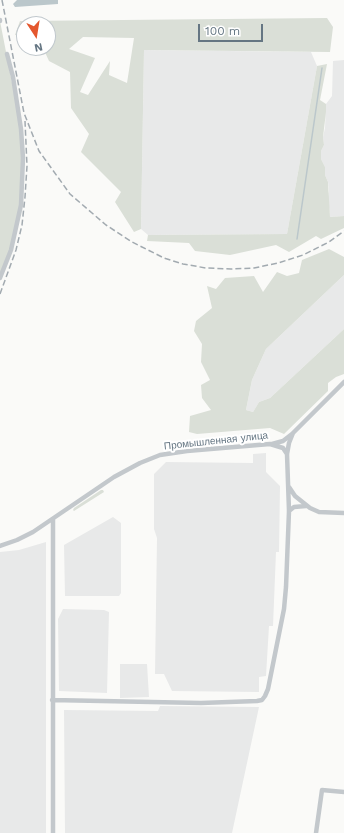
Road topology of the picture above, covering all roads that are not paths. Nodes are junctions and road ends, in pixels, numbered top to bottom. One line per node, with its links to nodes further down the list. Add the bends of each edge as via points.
1 (7, 54): 2 (street, via 21,128 23,158 21,205 11,250)
2 (0, 278)
3 (344, 382): 4 (street)
4 (293, 433): 5 (street, via 283,441); 6 (street)
5 (270, 444): 6 (street, Промышленная улица, via 283,448); 11 (street, Промышленная улица, via 170,453 152,458 114,477)
6 (287, 454): 7 (street)
7 (288, 486): 8 (street); 9 (street)
8 (306, 506): 9 (street, via 294,507); 10 (street, via 319,512)
9 (289, 511): 13 (street, via 284,609 268,689 262,700)
10 (344, 513)
11 (53, 519): 12 (street, Промышленная улица, via 33,532); 13 (street)
12 (0, 546)
13 (52, 700): 15 (street)
14 (344, 792): 16 (street, via 322,790)
15 (53, 833)
16 (316, 833)

